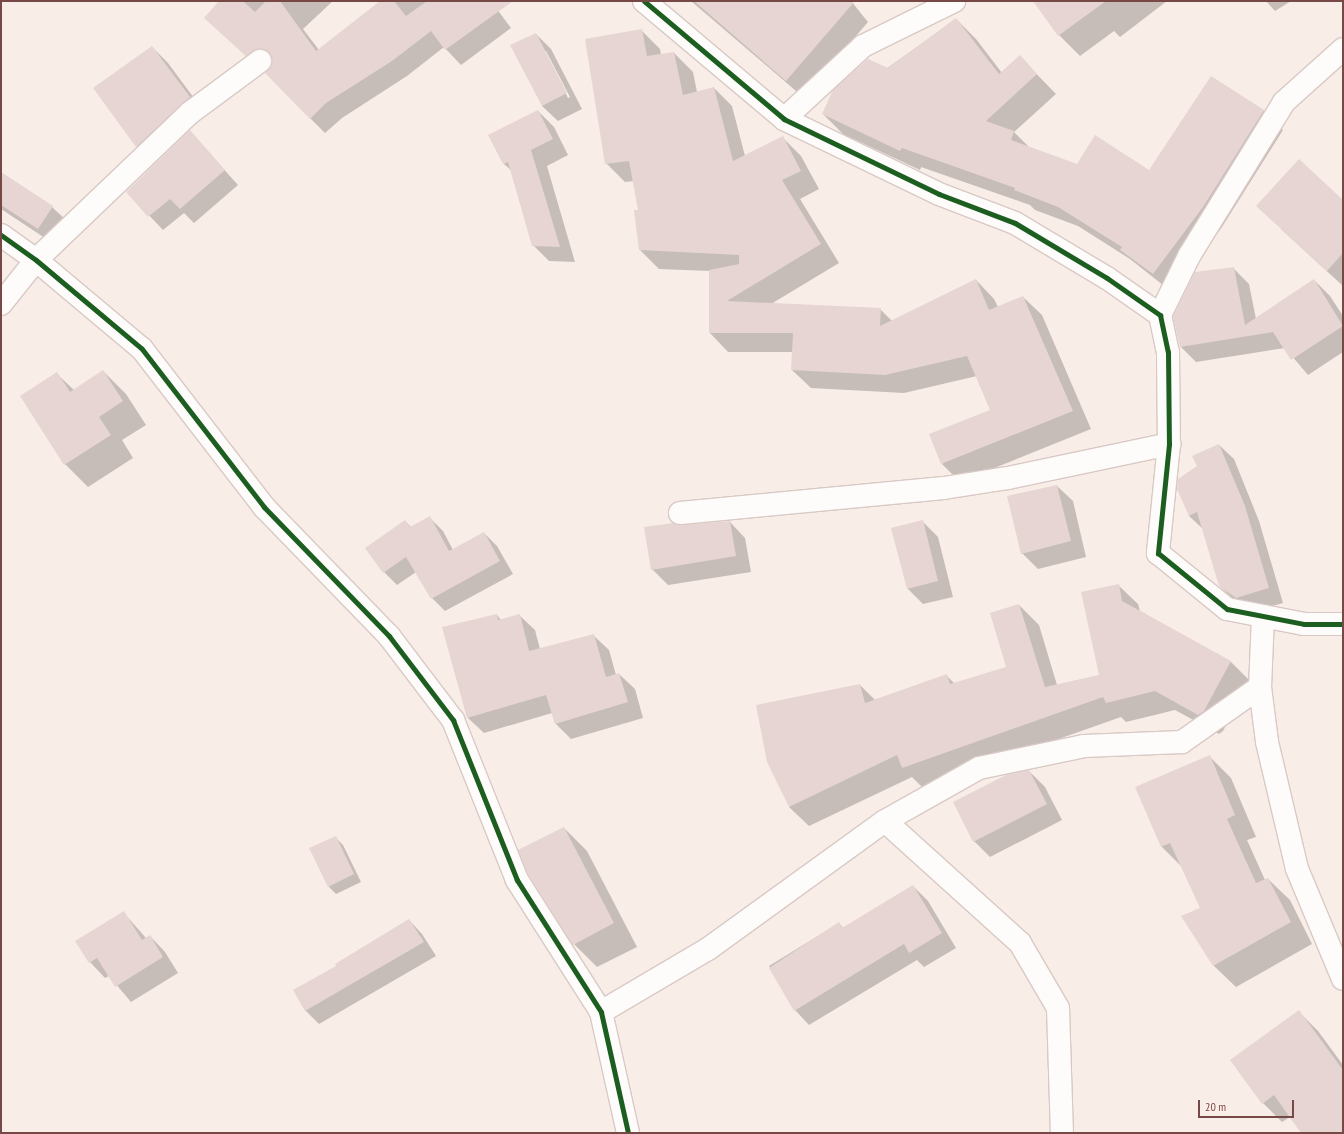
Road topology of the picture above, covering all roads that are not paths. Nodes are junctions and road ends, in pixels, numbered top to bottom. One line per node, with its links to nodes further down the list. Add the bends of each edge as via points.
1 (644, 1): 5 (street)
2 (954, 1): 5 (street, via 863,46)
3 (1343, 49): 9 (street, via 1284,102 1189,256)
4 (260, 61): 7 (street, via 192,112)
5 (784, 119): 9 (street, via 939,194 1014,223 1107,278)
6 (1, 235): 7 (street)
7 (36, 260): 8 (street); 17 (street, via 142,349 264,507 389,636 453,720 517,880)
8 (1, 304)
9 (1160, 315): 10 (street, via 1168,352)
10 (1169, 444): 11 (street, via 1008,478 944,488); 12 (street, via 1158,553 1227,609)
11 (680, 513)
12 (1263, 616): 13 (street, via 1304,624); 14 (street)
13 (1343, 624)
14 (1260, 687): 15 (street, via 1182,742 1084,746 979,768); 16 (street, via 1266,742 1297,869)
15 (885, 821): 17 (street, via 708,949); 19 (street, via 1020,942 1058,1008)
16 (1343, 979)
17 (601, 1012): 18 (street)
18 (628, 1133)
19 (1062, 1133)

